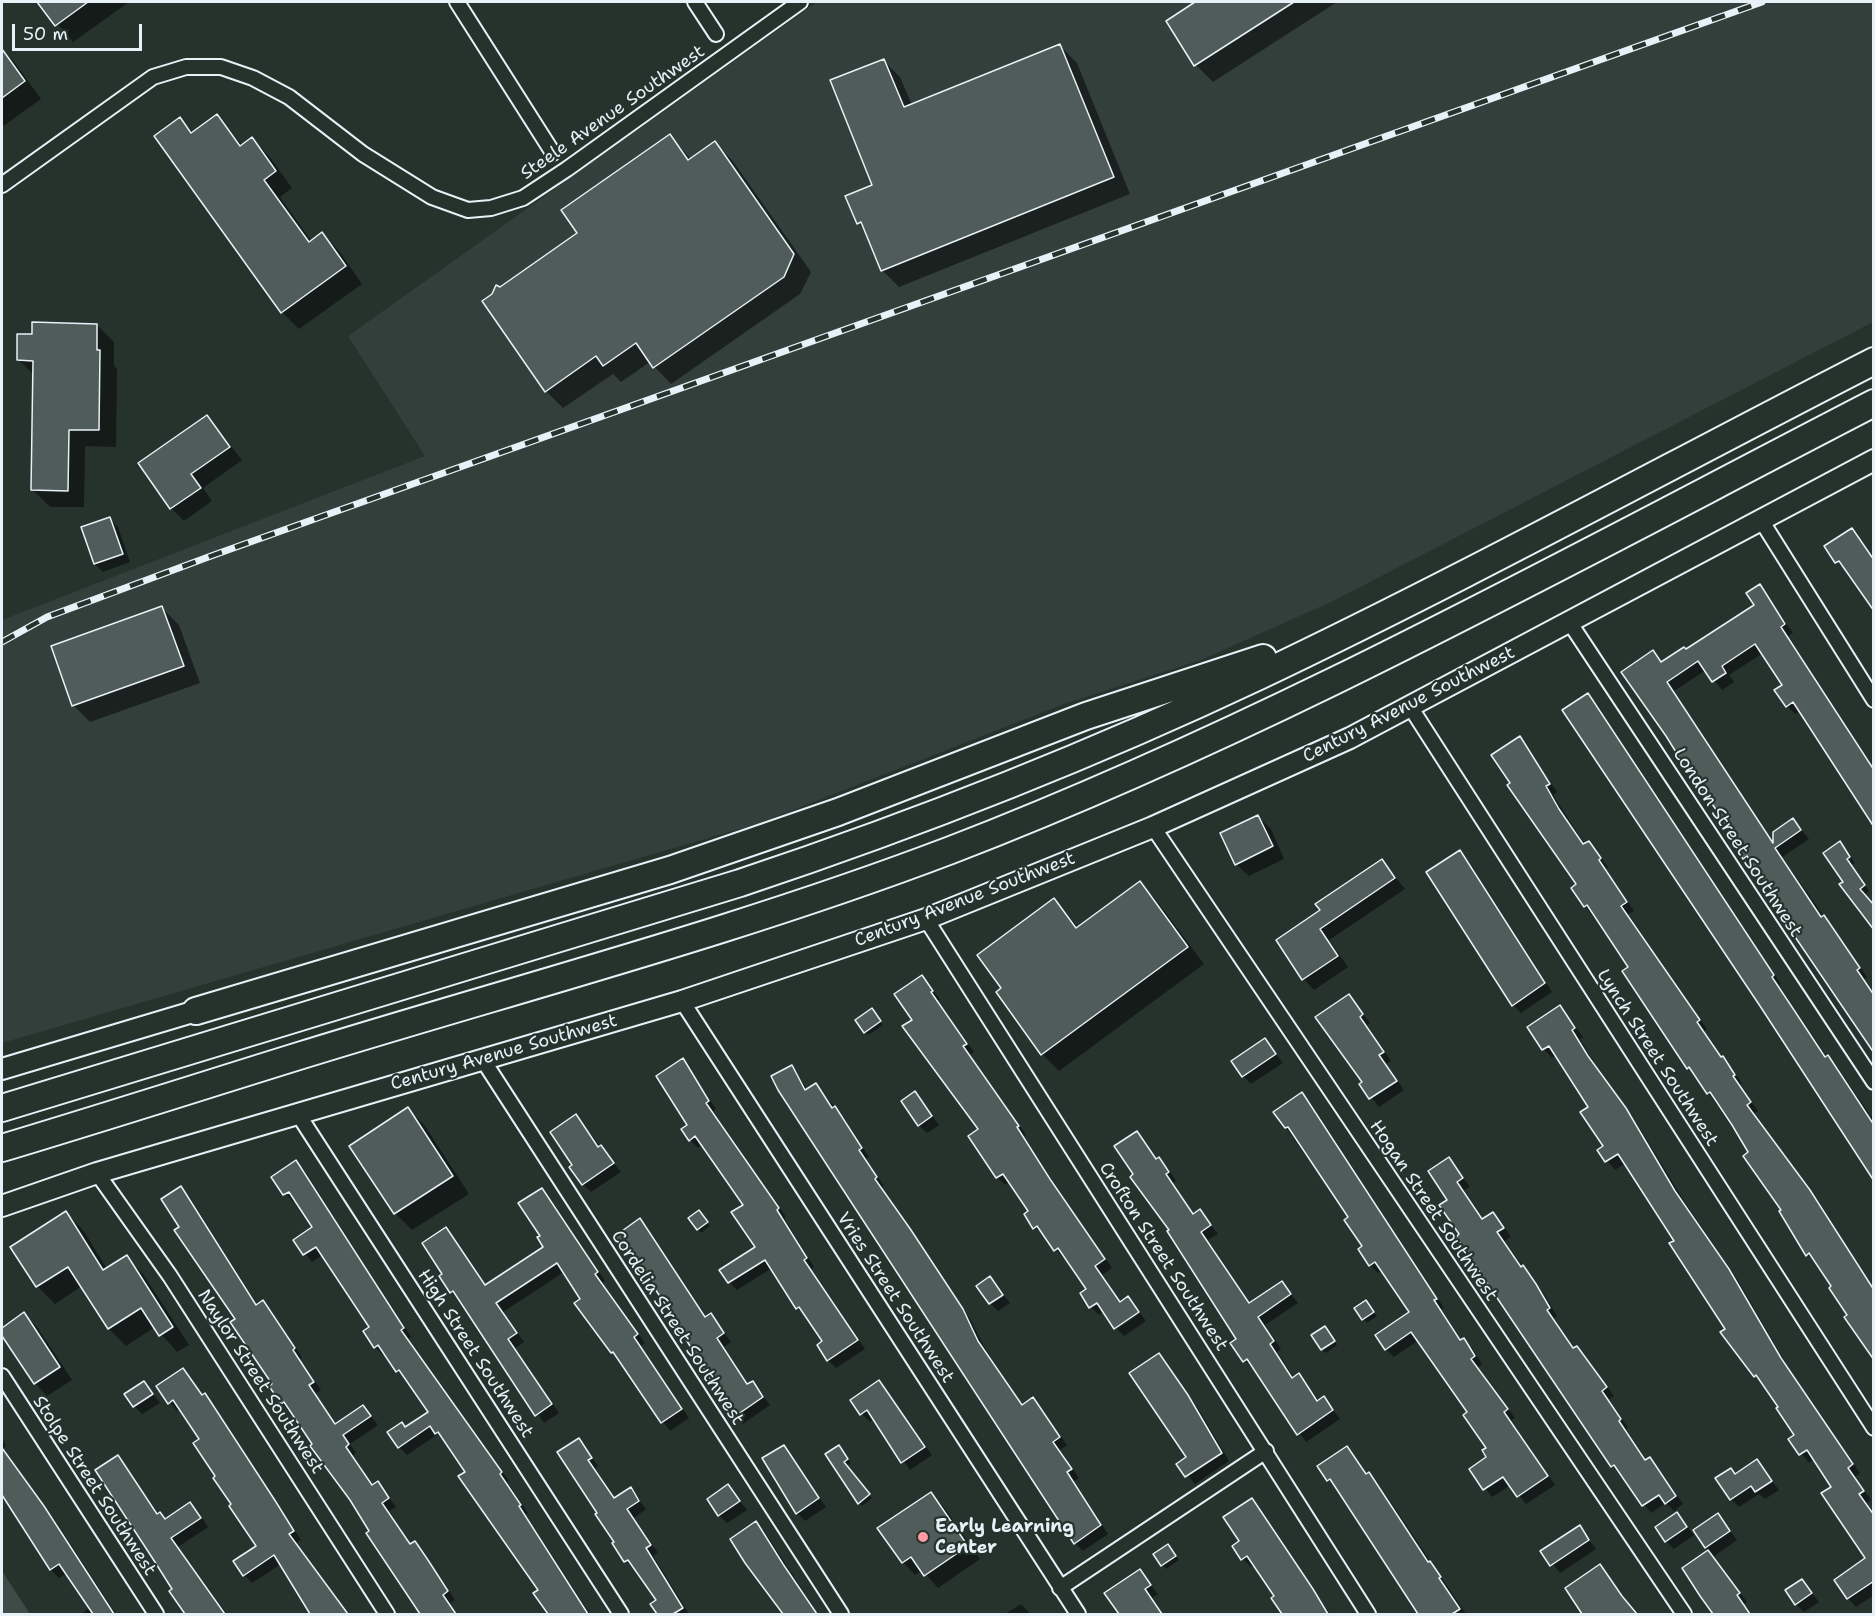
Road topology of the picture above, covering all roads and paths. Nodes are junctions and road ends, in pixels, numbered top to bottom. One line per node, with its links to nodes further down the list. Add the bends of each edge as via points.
1 (457, 2): 5 (street)
2 (694, 2): 4 (street)
3 (800, 2): 6 (street, Steele Avenue Southwest, via 567,169 523,198 490,208 468,210 432,197 363,154 289,97 221,67 186,68 153,76)
4 (716, 34)
5 (553, 153)
6 (2, 184)
7 (1874, 361): 12 (highway)
8 (1874, 403): 24 (highway, via 1320,688 1182,753 962,845 674,945)
9 (1874, 460): 10 (street, Century Avenue Southwest)
10 (1761, 520): 11 (street, Century Avenue Southwest); 13 (street)
11 (1570, 623): 14 (street, Century Avenue Southwest); 21 (street, London Street Southwest)
12 (1362, 625): 18 (highway, via 1086,716 838,812 670,870); 22 (highway, via 1164,720 992,793 852,846 625,920)
13 (1874, 700)
14 (1410, 708): 15 (street, Century Avenue Southwest); 28 (street, Lynch Street Southwest)
15 (1153, 827): 16 (street, Century Avenue Southwest); 37 (street, Hogan Street Southwest)
16 (926, 919): 17 (street, Century Avenue Southwest); 29 (street, Crofton Street Southwest)
17 (682, 1001): 19 (street, Century Avenue Southwest); 30 (street, Vries Street Southwest)
18 (196, 1011): 20 (street)
19 (483, 1060): 23 (street, Century Avenue Southwest); 34 (street, Cordelia Street Southwest)
20 (2, 1069)
21 (1874, 1082)
22 (2, 1107)
23 (298, 1114): 25 (street, Century Avenue Southwest); 33 (street, High Street Southwest)
24 (2, 1148)
25 (98, 1173): 26 (street, Century Avenue Southwest); 32 (street, Naylor Street Southwest, via 170,1276)
26 (2, 1206)
27 (2, 1377): 31 (street, Stolpe Street Southwest)
28 (1874, 1428)
29 (1266, 1451): 30 (street); 36 (street, Crofton Street Southwest)
30 (1060, 1588): 35 (street, Vries Street Southwest)
31 (156, 1614)
32 (387, 1614)
33 (621, 1614)
34 (841, 1614)
35 (1078, 1614)
36 (1368, 1614)
37 (1684, 1614)

